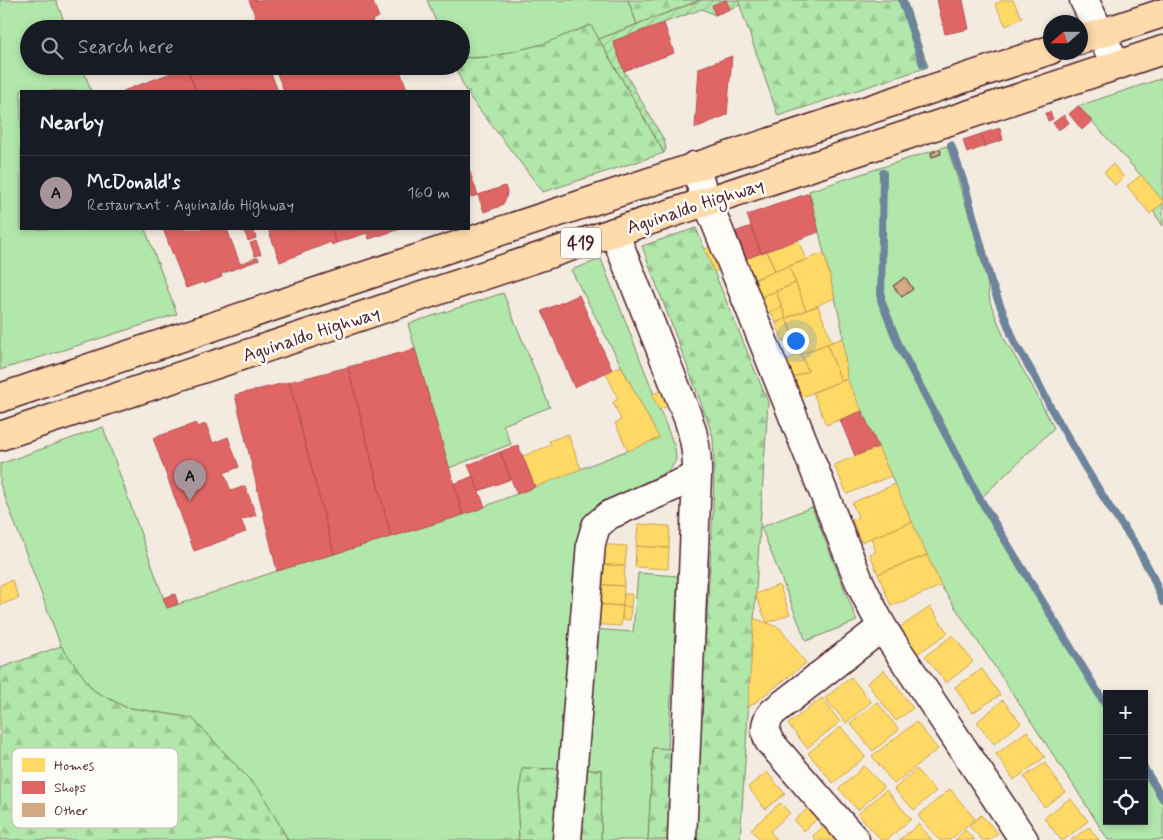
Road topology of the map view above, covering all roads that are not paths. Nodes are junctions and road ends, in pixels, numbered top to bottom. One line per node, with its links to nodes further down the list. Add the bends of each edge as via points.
1 (1084, 0): 3 (street)
2 (1163, 13): 3 (highway)
3 (1090, 37): 6 (street)
4 (1163, 50): 6 (highway, Aguinaldo Highway / 419)
5 (1043, 52): 7 (highway, Aguinaldo Highway / 419)
6 (1116, 65): 8 (highway, Aguinaldo Highway / 419)
7 (694, 166): 8 (street); 10 (highway, Aguinaldo Highway / 419)
8 (707, 201): 9 (highway, Aguinaldo Highway / 419); 13 (street, via 859,580)
9 (614, 232): 11 (highway, Aguinaldo Highway / 419); 12 (street, via 693,432)
10 (0, 398)
11 (0, 436)
12 (697, 476): 14 (street, via 609,515 596,526 591,543); 15 (street)
13 (882, 627): 16 (street, via 773,712 765,726 769,741); 17 (street)
14 (567, 840)
15 (682, 840)
16 (855, 840)
17 (1024, 840)

